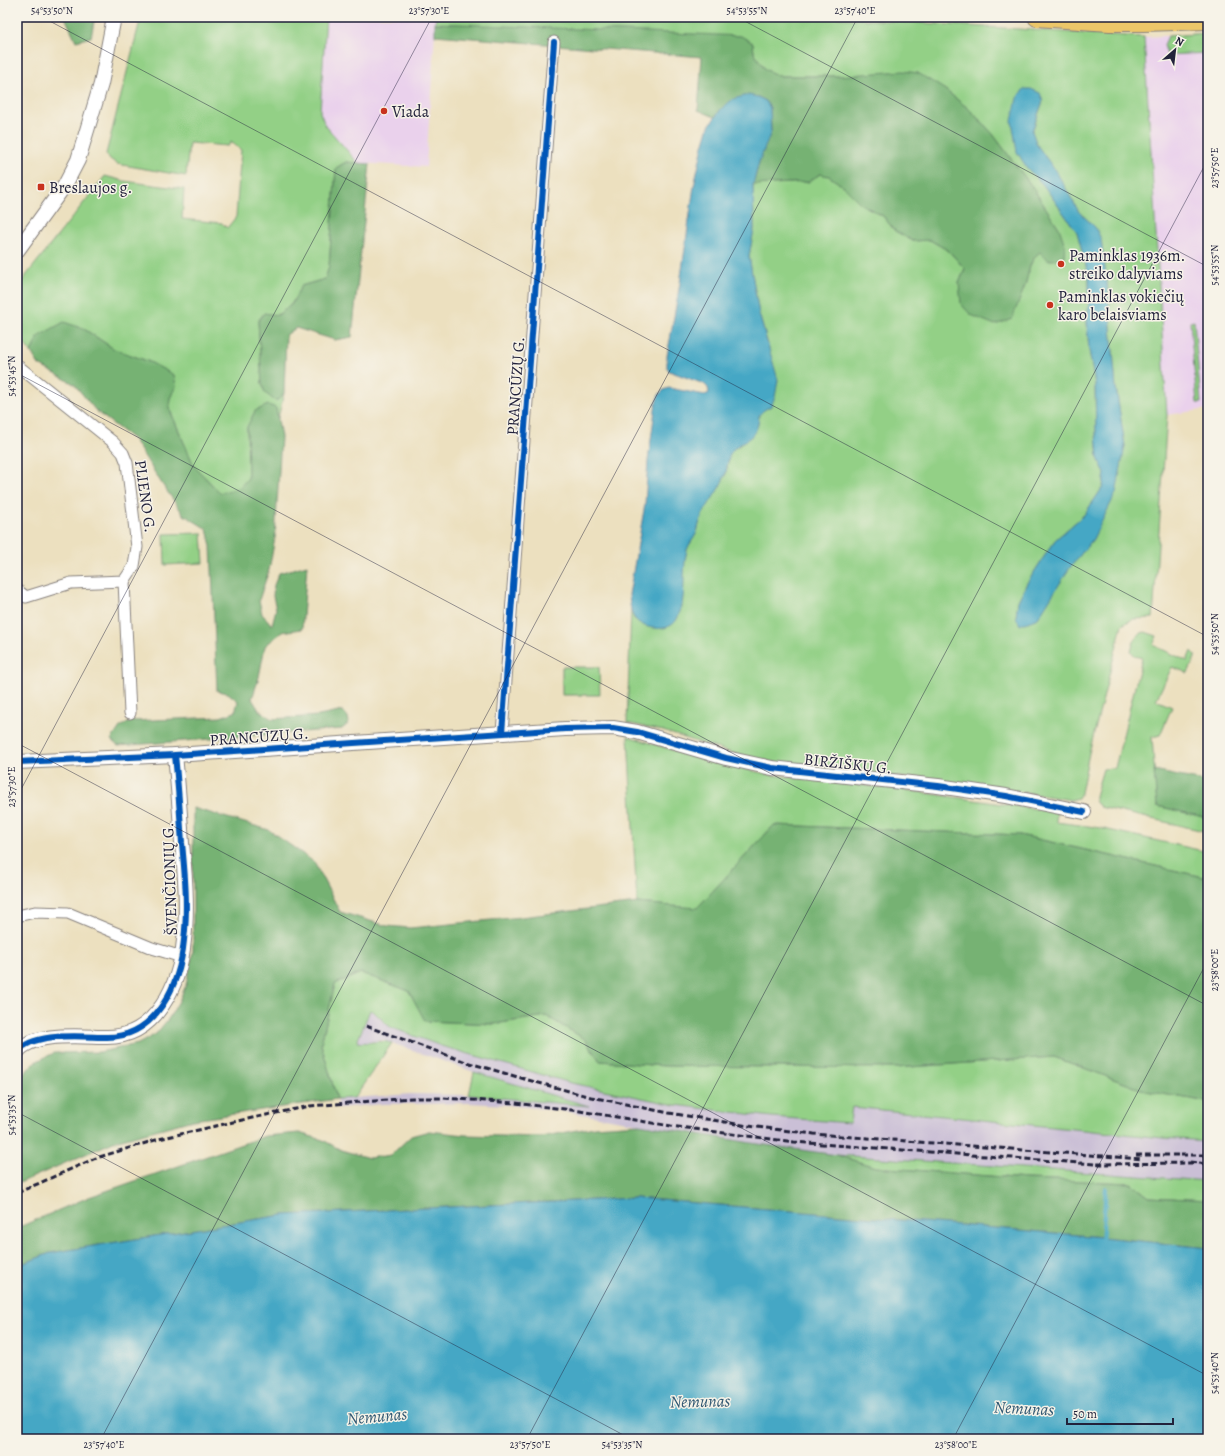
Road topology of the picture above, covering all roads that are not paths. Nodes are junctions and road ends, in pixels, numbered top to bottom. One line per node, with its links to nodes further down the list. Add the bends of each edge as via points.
1 (114, 17): 5 (street, via 101,84 78,160 65,185)
2 (1037, 17): 3 (main road, via 1137,22)
3 (1208, 20)
4 (554, 42): 11 (street, PRANCŪZŲ G.)
5 (17, 251)
6 (18, 366): 7 (street, PLIENO G., via 123,452 137,547 134,566)
7 (124, 581): 8 (street, via 71,583 26,597); 9 (street)
8 (17, 590)
9 (130, 713)
10 (613, 728): 11 (street, PRANCŪZŲ G.); 14 (street, BIRŽIŠKŲ G., via 772,768 938,786 1006,796)
11 (502, 733): 12 (street, PRANCŪZŲ G.)
12 (175, 755): 13 (street, PRANCŪZŲ G.); 16 (street, ŠVENČIONIŲ G., via 184,870)
13 (17, 762)
14 (1084, 812)
15 (17, 916): 16 (street, via 35,912 68,913 152,948)
16 (182, 957): 17 (street, ŠVENČIONIŲ G., via 167,999 148,1022 135,1032 115,1037 49,1037 35,1040)
17 (17, 1052)

